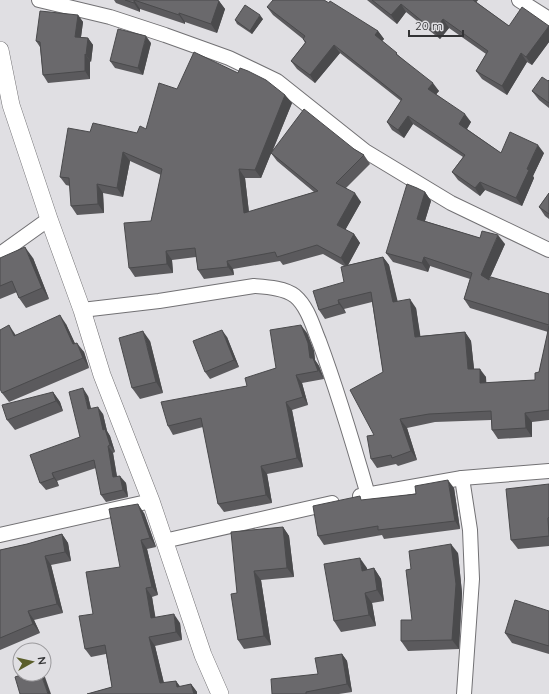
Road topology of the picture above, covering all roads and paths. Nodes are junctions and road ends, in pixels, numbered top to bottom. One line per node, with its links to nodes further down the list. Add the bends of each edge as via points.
1 (39, 0): 6 (street, via 110,17 165,35 229,58 277,81 365,151 451,203)
2 (519, 0): 3 (street)
3 (549, 19)
4 (0, 50): 5 (street, via 11,105)
5 (49, 219): 7 (street); 8 (street)
6 (549, 250)
7 (0, 254)
8 (82, 310): 11 (street, via 254,286 294,295 302,303 325,358); 12 (street, via 102,375)
9 (549, 472): 10 (street)
10 (462, 478): 11 (street); 16 (street, via 470,530 472,579)
11 (368, 495): 14 (street)
12 (151, 501): 13 (street); 14 (street)
13 (0, 536)
14 (164, 541): 15 (street, via 203,655)
15 (220, 694)
16 (464, 694)

